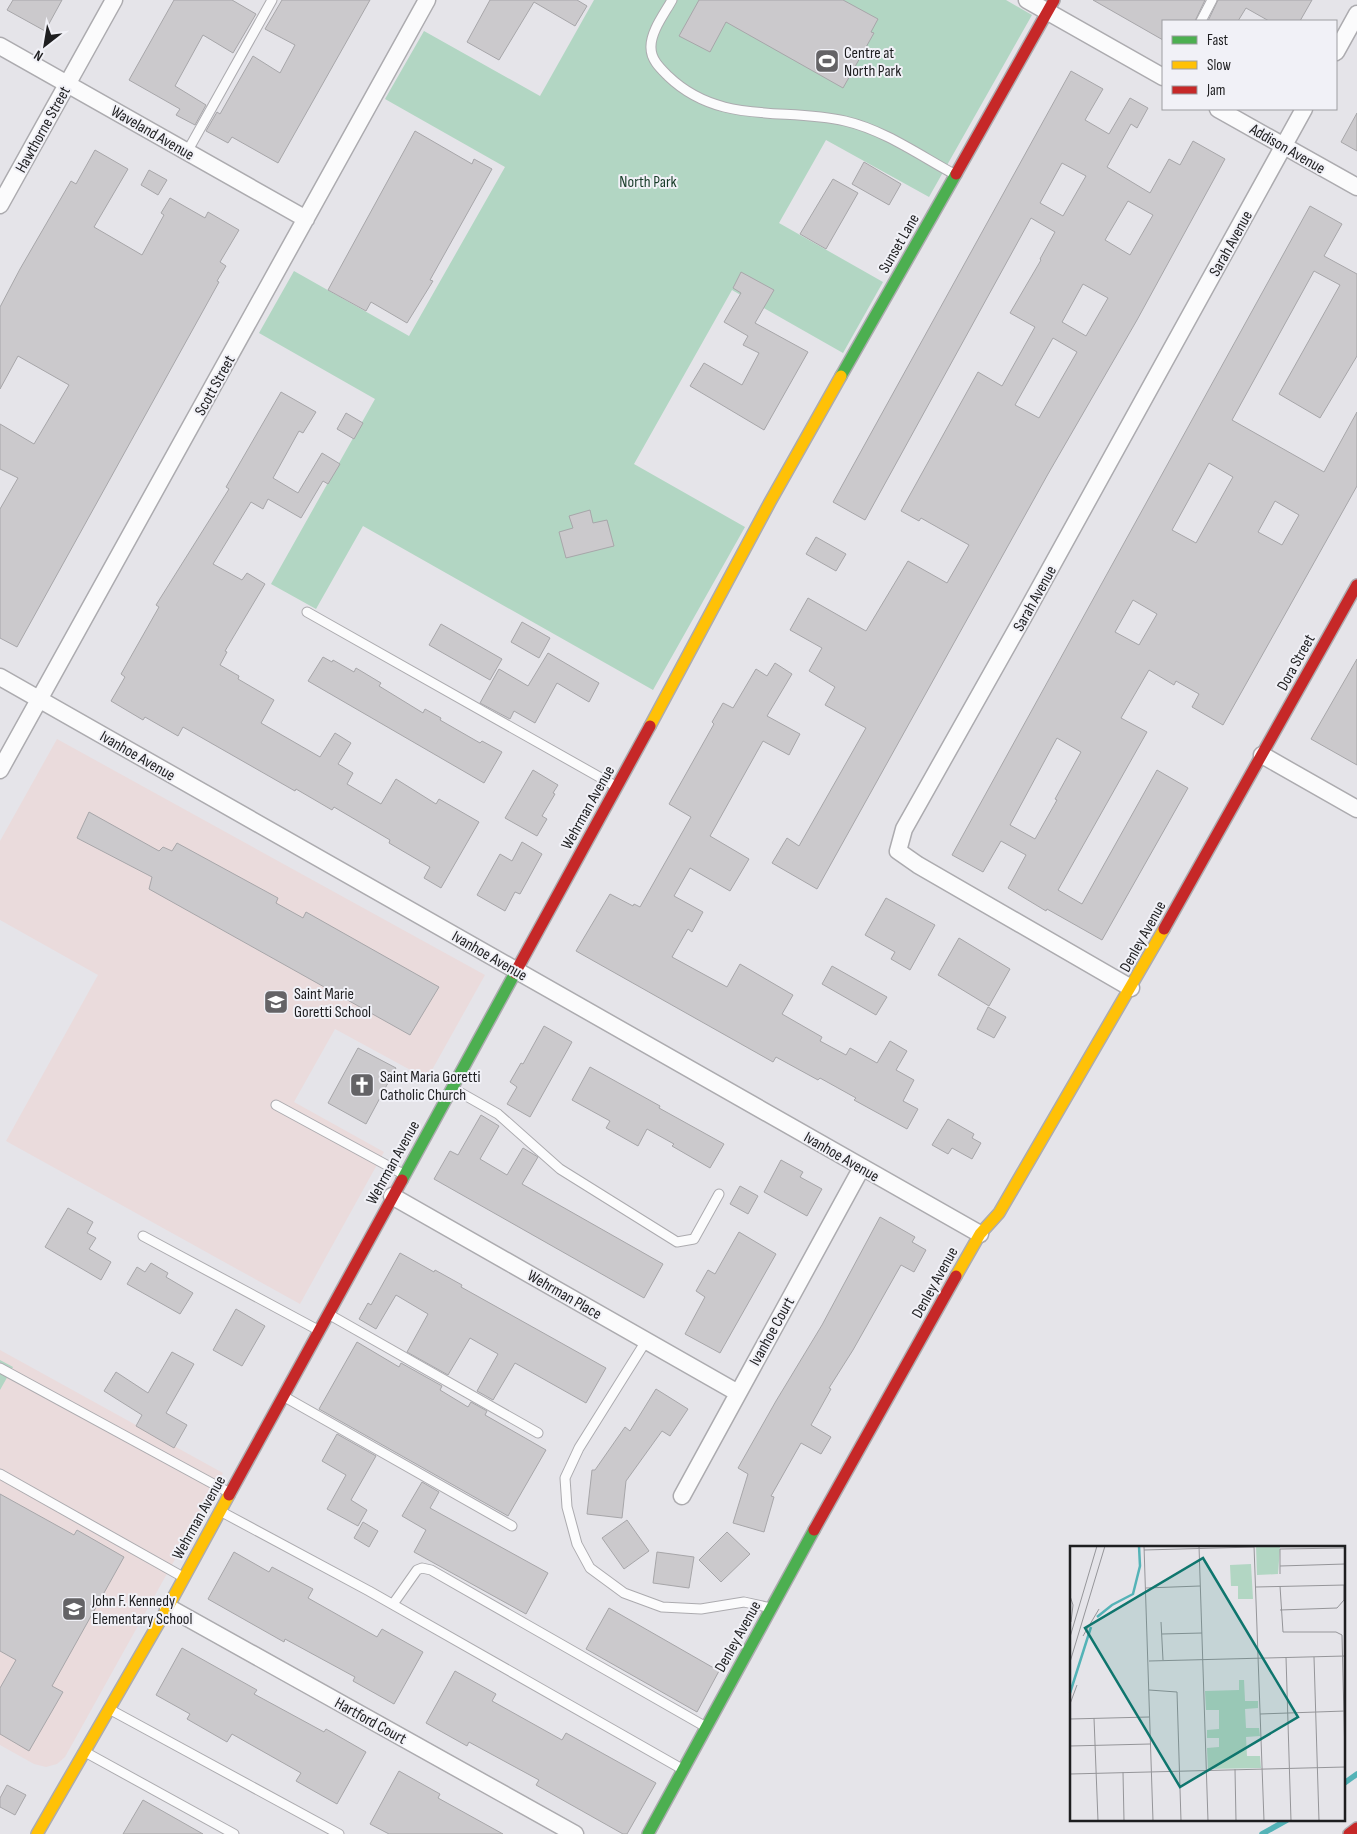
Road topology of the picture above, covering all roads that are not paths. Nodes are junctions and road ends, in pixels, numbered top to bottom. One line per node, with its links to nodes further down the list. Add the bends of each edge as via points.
1 (114, 0): 13 (street, Hawthorne Street)
2 (272, 0): 17 (lane)
3 (427, 0): 21 (street, Scott Street)
4 (672, 0): 18 (lane, via 652,37 651,48 661,69 690,92 734,110 843,120 864,126)
5 (1027, 0): 7 (street)
6 (1212, 0): 9 (lane)
7 (1051, 6): 12 (street); 18 (main road, Sunset Lane)
8 (1357, 14): 11 (street)
9 (1202, 20)
10 (0, 46): 13 (street, Waveland Avenue)
11 (1337, 50)
12 (1162, 77)
13 (68, 84): 17 (street, Waveland Avenue); 20 (street, Hawthorne Street)
14 (1220, 110): 16 (street, Addison Avenue)
15 (1303, 110): 16 (street, Sarah Avenue)
16 (1284, 146): 19 (street, Addison Avenue); 32 (street, Sarah Avenue, via 904,829 898,851)
17 (187, 152): 21 (street, Waveland Avenue)
18 (956, 175): 22 (main road, Sunset Lane)
19 (1357, 188)
20 (0, 206)
21 (306, 219): 26 (street, Scott Street)
22 (770, 502): 29 (main road, Wehrman Avenue)
23 (1357, 584): 27 (main road, Dora Street)
24 (307, 612): 29 (lane)
25 (0, 677): 26 (street, Ivanhoe Avenue)
26 (39, 699): 28 (street, Scott Street); 31 (street, Ivanhoe Avenue)
27 (1262, 755): 30 (street); 32 (main road, Denley Avenue)
28 (0, 770)
29 (617, 787): 31 (main road, Wehrman Avenue)
30 (1357, 809)
31 (516, 970): 33 (main road, Wehrman Avenue); 35 (street, Ivanhoe Avenue)
32 (1131, 988): 39 (main road, Denley Avenue, via 999,1213)
33 (451, 1088): 36 (main road, Wehrman Avenue); 37 (lane, via 498,1114 560,1169 677,1242 694,1239)
34 (276, 1105): 36 (lane)
35 (862, 1167): 39 (street, Ivanhoe Avenue); 45 (street, Ivanhoe Court)
36 (404, 1175): 38 (main road, Wehrman Avenue)
37 (719, 1194)
38 (392, 1196): 41 (main road, Wehrman Avenue); 43 (street, Wehrman Place)
39 (980, 1234): 56 (main road, Denley Avenue)
40 (143, 1236): 42 (lane)
41 (328, 1314): 42 (main road, Wehrman Avenue); 47 (lane)
42 (319, 1330): 46 (main road, Wehrman Avenue)
43 (646, 1341): 45 (street, Wehrman Place); 56 (lane, via 579,1448 565,1478 567,1508 577,1544 590,1568 624,1593 662,1607 701,1609 744,1602)
44 (0, 1368): 49 (lane)
45 (738, 1393): 50 (street, Ivanhoe Court)
46 (283, 1396): 49 (main road, Wehrman Avenue); 52 (lane)
47 (538, 1434)
48 (0, 1474): 53 (lane)
49 (230, 1494): 51 (main road, Wehrman Avenue)
50 (682, 1496)
51 (220, 1511): 53 (main road, Wehrman Avenue); 54 (lane)
52 (512, 1526)
53 (184, 1578): 55 (main road, Wehrman Avenue)
54 (393, 1604): 58 (lane, via 417,1570 431,1570); 60 (lane)
55 (168, 1607): 57 (main road, Wehrman Avenue); 65 (street, Hartford Court)
56 (771, 1608): 58 (main road, Denley Avenue)
57 (109, 1709): 59 (main road, Wehrman Avenue); 64 (lane)
58 (706, 1727): 60 (main road, Denley Avenue)
59 (84, 1752): 62 (main road, Wehrman Avenue); 63 (lane)
60 (683, 1770): 66 (main road, Denley Avenue)
61 (1357, 1828): 67 (main road)
62 (37, 1834)
63 (234, 1834)
64 (339, 1834)
65 (575, 1834)
66 (648, 1834)
67 (1349, 1834)

